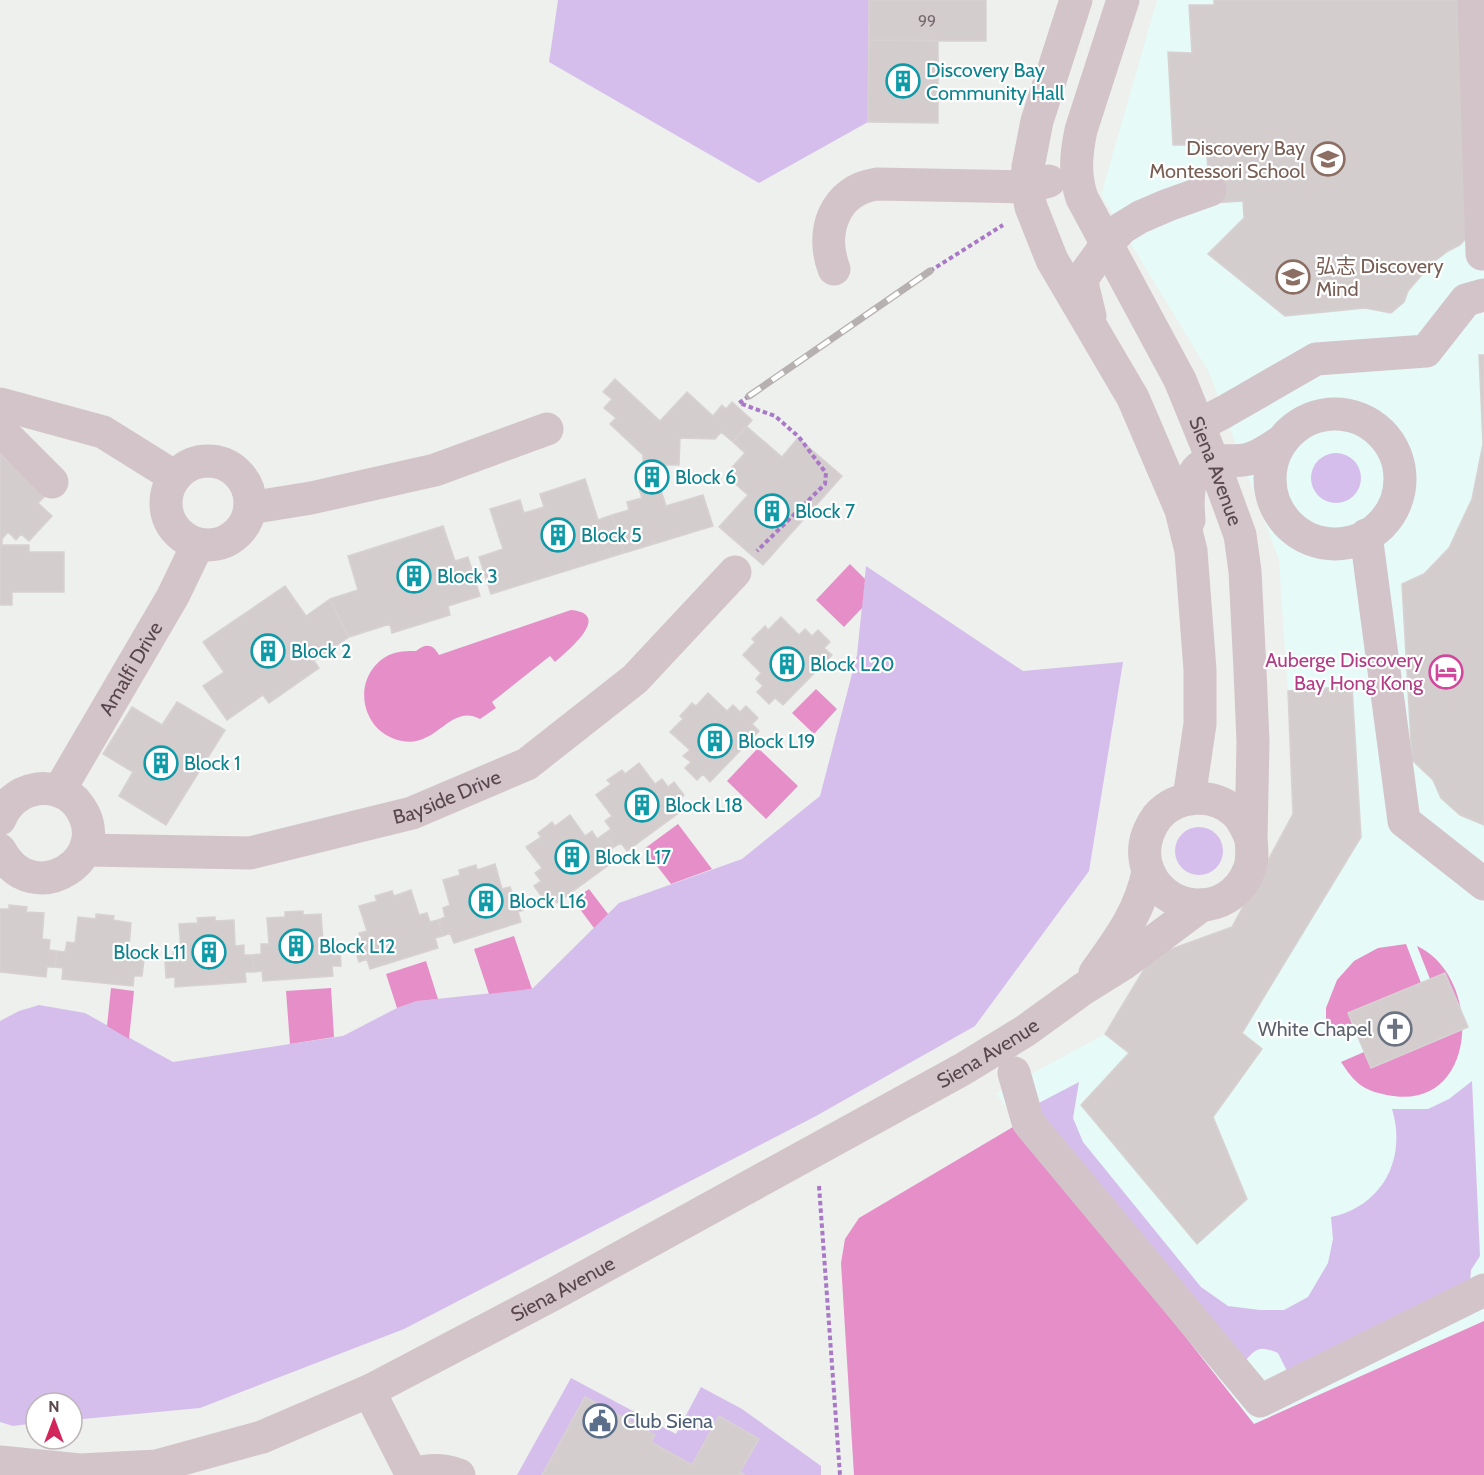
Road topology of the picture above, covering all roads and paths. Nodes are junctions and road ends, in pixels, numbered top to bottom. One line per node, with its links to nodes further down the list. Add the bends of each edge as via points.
1 (1076, 0): 6 (street, via 1037,121 1028,167)
2 (1123, 0): 4 (street, Siena Avenue)
3 (1474, 0): 8 (street)
4 (1081, 130): 6 (street, Siena Avenue, via 1072,154 1055,178); 7 (street, Siena Avenue, via 1076,180)
5 (1210, 190): 7 (street, via 1140,217)
6 (1029, 197): 9 (street, Siena Avenue, via 865,186 846,198 831,222 828,253); 10 (path); 12 (street, via 1052,260)
7 (1107, 244): 12 (street, via 1083,277); 15 (street, Siena Avenue, via 1180,380)
8 (1482, 254)
9 (834, 269)
10 (930, 272)
11 (1484, 295): 15 (street, via 1466,300 1426,351 1316,358)
12 (1098, 338): 26 (street, via 1133,398 1159,456 1181,510)
13 (749, 396): 28 (path, via 739,403 775,416 799,437 826,473 825,484)
14 (0, 404): 20 (street, via 104,432)
15 (1199, 425): 19 (street, Siena Avenue)
16 (547, 429): 22 (street, via 435,470)
17 (0, 435): 21 (street, via 9,439)
18 (1282, 441): 19 (street, via 1251,459); 23 (street, via 1273,457 1270,479 1274,501); 24 (street, via 1294,428 1327,414 1362,420 1389,442 1397,458 1398,494 1381,525)
19 (1213, 461): 26 (street, via 1201,465 1189,486); 27 (street, Siena Avenue, via 1240,536)
20 (175, 477): 22 (street, via 197,463 224,464 244,482); 25 (street, via 168,489 168,517 185,539)
21 (52, 482)
22 (250, 508): 25 (street, via 246,522 226,542)
23 (1285, 520): 24 (street, via 1298,532 1332,544); 27 (street, via 1265,523 1250,532)
24 (1366, 536): 36 (street, via 1404,821)
25 (198, 544): 29 (street, Amalfi Drive, via 173,596)
26 (1191, 551): 30 (street, via 1200,724)
27 (1245, 571): 32 (street, Siena Avenue, via 1253,742)
28 (735, 572): 34 (street, Bayside Drive, via 635,679 517,769 412,813 250,853)
29 (59, 791): 31 (street, via 28,790 14,797); 34 (street, via 72,798 87,822)
30 (1190, 798): 32 (street, via 1206,798 1235,812); 35 (street, Siena Avenue, via 1174,803 1151,826 1145,840)
31 (0, 819)
32 (1251, 839): 37 (street, Siena Avenue, via 1250,870 1242,883 1231,895)
33 (0, 850): 34 (street, via 12,867 39,878 66,872)
34 (85, 850)
35 (1148, 872): 37 (street, via 1157,887 1170,897 1185,904); 38 (street, Siena Avenue, via 1132,921)
36 (1484, 884)
37 (1202, 905): 38 (street, Siena Avenue)
38 (1083, 990): 42 (street, Siena Avenue, via 1016,1036 848,1133)
39 (1014, 1073): 41 (street, via 1028,1122 1260,1401)
40 (819, 1183): 46 (path)
41 (1484, 1290)
42 (369, 1391): 43 (street, Siena Avenue, via 262,1437 157,1466 80,1470); 44 (street)
43 (0, 1462)
44 (412, 1475): 45 (street, via 429,1470)
45 (459, 1475)
46 (840, 1475)

